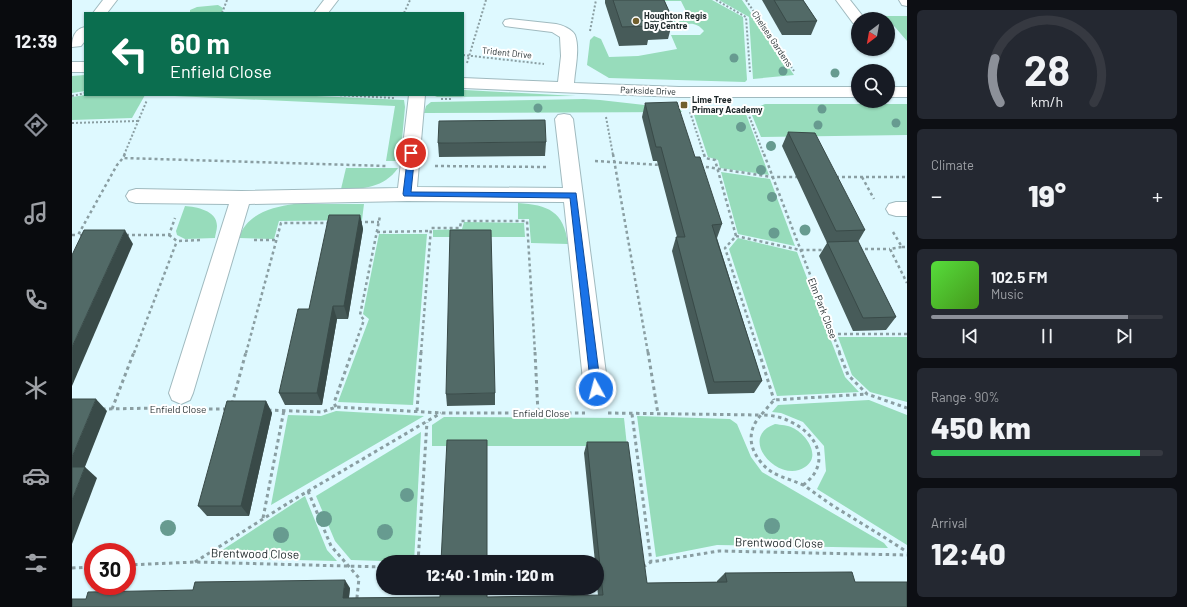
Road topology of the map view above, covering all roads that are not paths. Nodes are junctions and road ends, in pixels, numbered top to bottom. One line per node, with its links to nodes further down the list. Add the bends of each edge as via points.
1 (110, 0): 4 (street)
2 (331, 0): 5 (street)
3 (843, 0): 6 (street)
4 (101, 12)
5 (322, 12)
6 (852, 12)
7 (510, 23): 11 (street, via 556,28 567,35 569,56)
8 (72, 67): 9 (street)
9 (84, 67)
10 (464, 83): 11 (street, Parkside Drive)
11 (565, 87): 12 (street, Parkside Drive, via 679,92)
12 (851, 92)
13 (895, 92): 14 (street)
14 (907, 92)
15 (417, 96): 17 (street)
16 (564, 119): 18 (street)
17 (407, 194): 18 (street); 20 (street)
18 (573, 195): 21 (street)
19 (136, 196): 20 (street)
20 (241, 198): 22 (street, Enfield Close)
21 (596, 389)
22 (180, 393)

